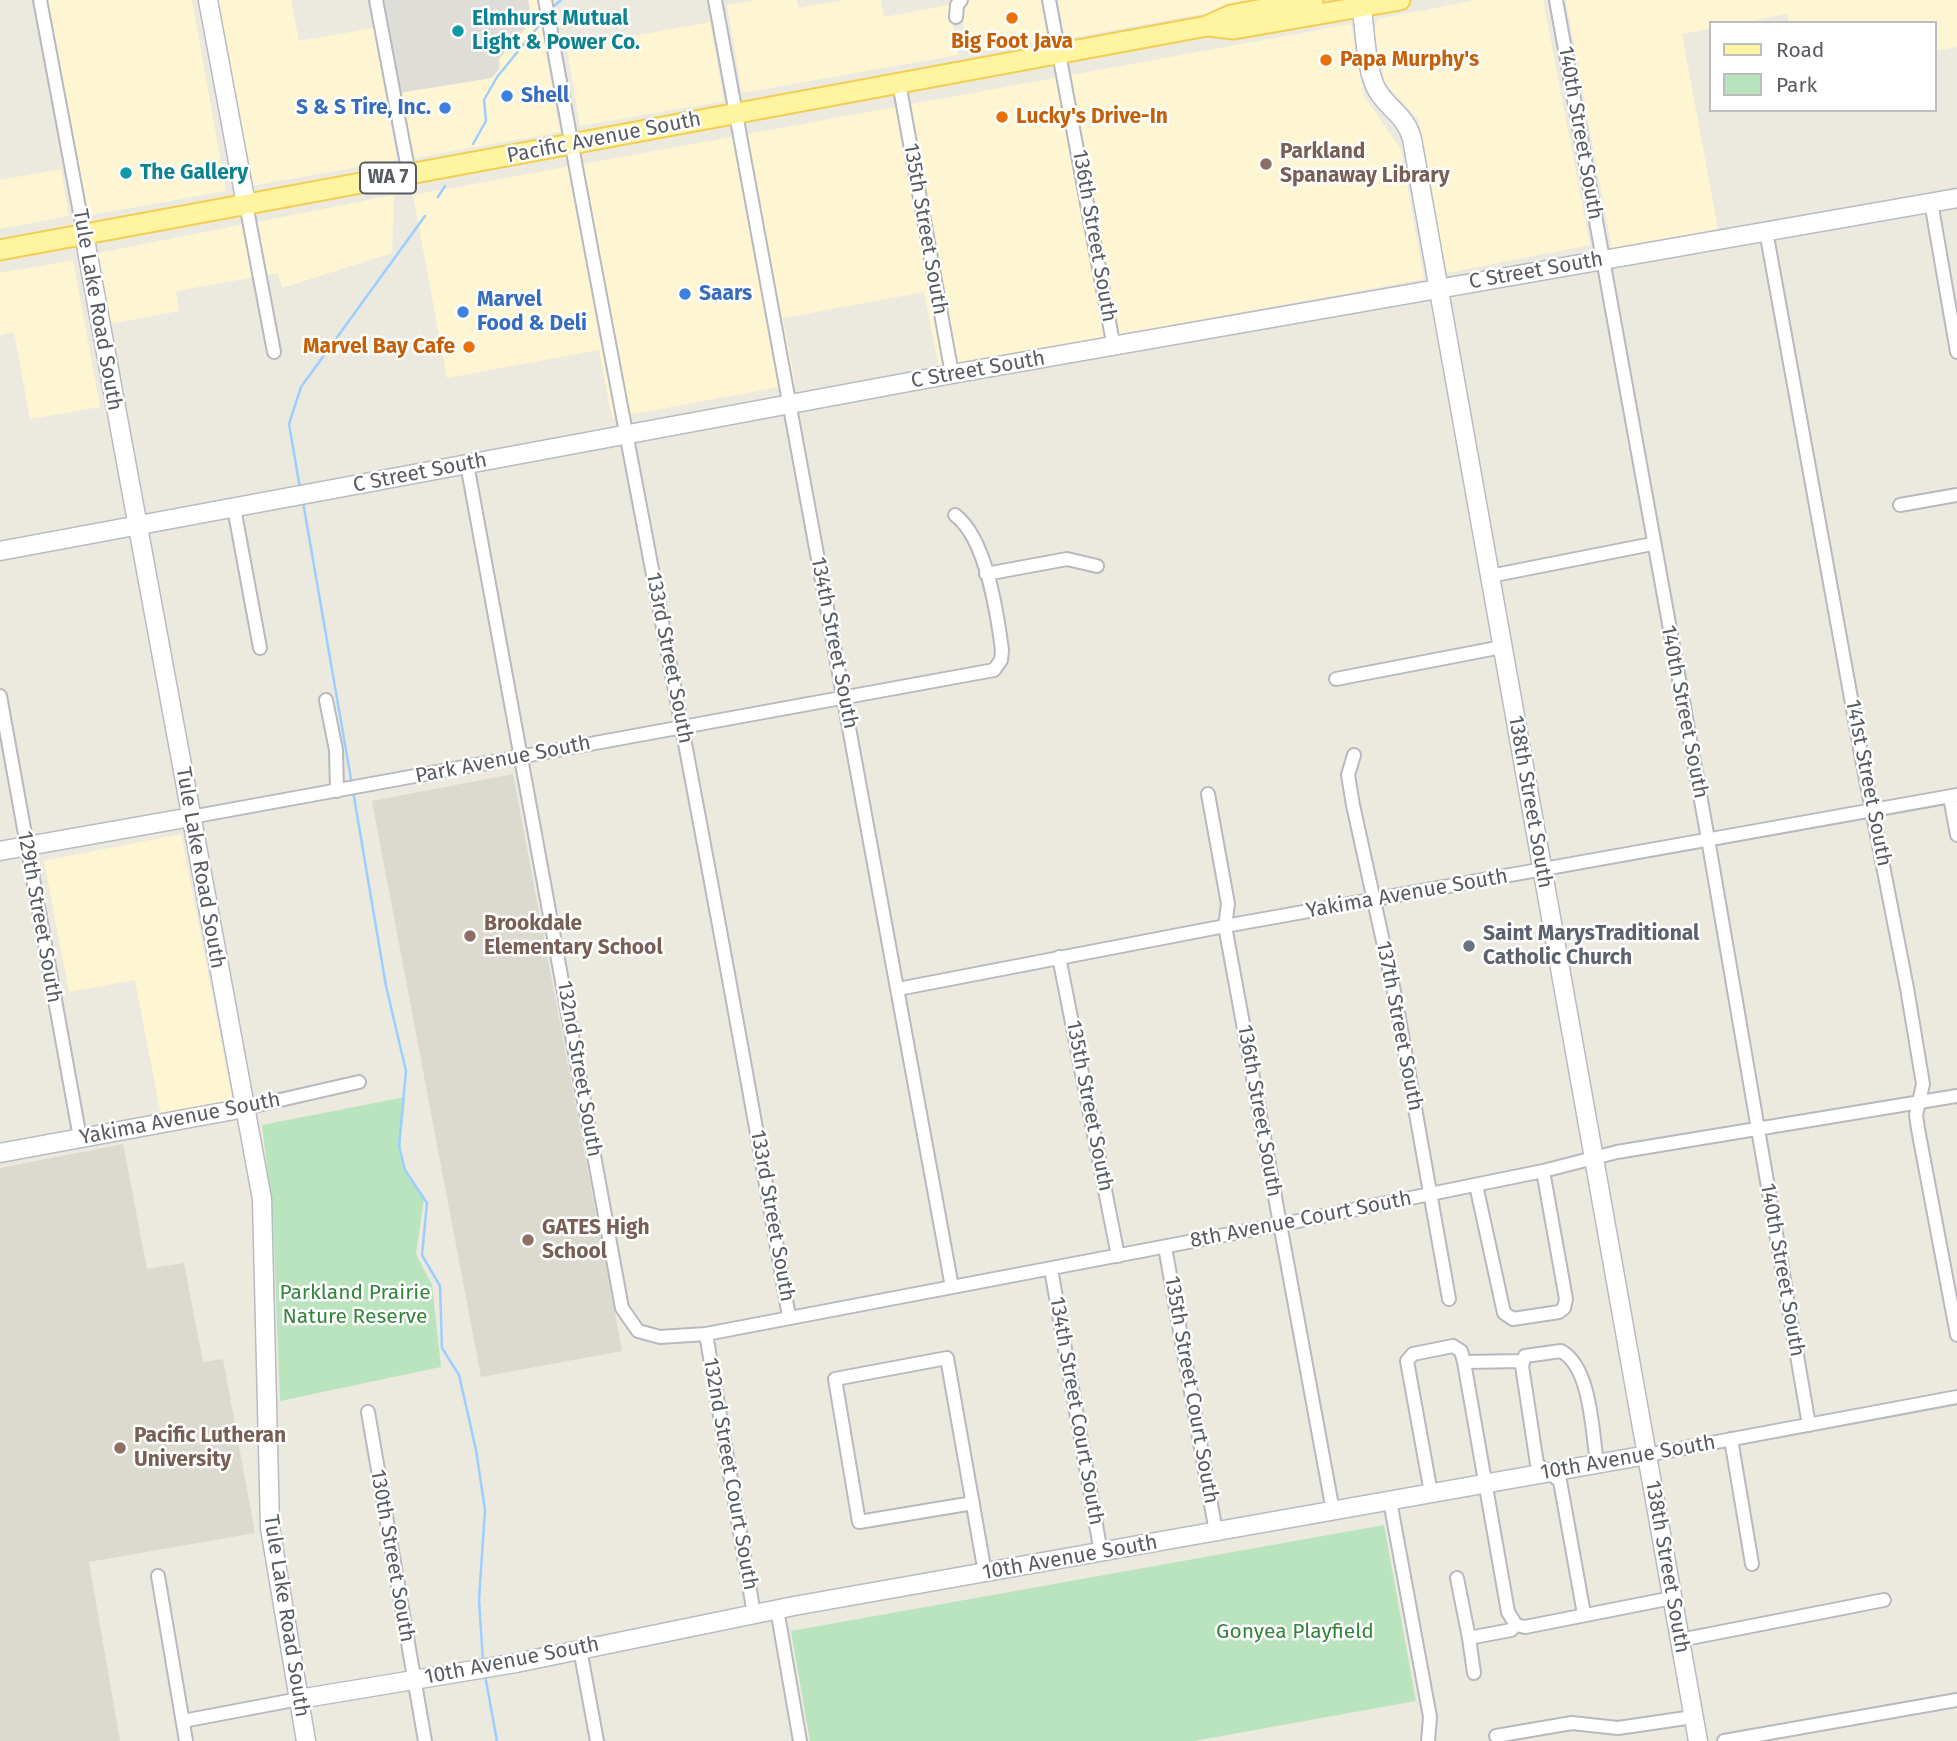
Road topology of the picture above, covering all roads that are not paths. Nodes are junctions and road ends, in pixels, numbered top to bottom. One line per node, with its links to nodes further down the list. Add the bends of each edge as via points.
1 (40, 0): 23 (street, Tule Lake Road South)
2 (208, 0): 21 (street)
3 (376, 0): 18 (street)
4 (545, 0): 17 (street, 133rd Street South)
5 (715, 0): 16 (street, 134th Street South)
6 (961, 0): 12 (street)
7 (1049, 0): 14 (street, 136th Street South)
8 (1313, 0): 13 (main road, Pacific Avenue South / WA 7, via 1231,15)
9 (1400, 0): 11 (main road, Pacific Avenue South / WA 7)
10 (1556, 0): 25 (street, 140th Street South)
11 (1360, 3): 13 (main road, Pacific Avenue South / WA 7, via 1234,29); 27 (street, 138th Street South, via 1376,87 1410,132)
12 (956, 17)
13 (1208, 26): 14 (main road, Pacific Avenue South / WA 7)
14 (1060, 53): 15 (main road, Pacific Avenue South / WA 7); 28 (street, 136th Street South)
15 (899, 83): 16 (main road, Pacific Avenue South / WA 7); 31 (street, 135th Street South)
16 (736, 113): 17 (main road, Pacific Avenue South / WA 7); 32 (street, 134th Street South)
17 (572, 144): 18 (main road, Pacific Avenue South / WA 7); 33 (street, 133rd Street South)
18 (409, 174): 21 (main road, Pacific Avenue South / WA 7)
19 (1957, 198): 20 (street, C Street South)
20 (1931, 202): 22 (street, C Street South); 26 (street)
21 (246, 204): 23 (main road, Pacific Avenue South / WA 7); 29 (street)
22 (1766, 231): 25 (street, C Street South); 57 (street, 141st Street South)
23 (83, 234): 24 (main road, Pacific Avenue South / WA 7); 39 (street, Tule Lake Road South)
24 (0, 250)
25 (1602, 259): 27 (street, C Street South); 40 (street, 140th Street South)
26 (1951, 283): 30 (street)
27 (1439, 288): 28 (street, C Street South); 44 (street, 138th Street South)
28 (1114, 348): 31 (street, C Street South)
29 (274, 352)
30 (1957, 352)
31 (952, 374): 32 (street, C Street South)
32 (789, 405): 33 (street, C Street South); 49 (street, 134th Street South)
33 (628, 435): 34 (street, C Street South); 51 (street, 133rd Street South)
34 (467, 464): 37 (street, C Street South); 53 (street, 132nd Street South)
35 (1957, 495): 36 (street)
36 (1900, 505)
37 (234, 508): 39 (street, C Street South); 46 (street)
38 (955, 515): 43 (street, via 975,538)
39 (137, 526): 41 (street, C Street South); 58 (street, Tule Lake Road South)
40 (1652, 544): 44 (street); 60 (street, 140th Street South)
41 (0, 551)
42 (1097, 566): 43 (street, via 1067,559)
43 (986, 573): 49 (street, Park Avenue South, via 1001,644 998,666 986,673)
44 (1490, 576): 45 (street, 138th Street South)
45 (1503, 646): 47 (street); 63 (street, 138th Street South)
46 (260, 648)
47 (1335, 679)
48 (0, 696): 61 (street, 129th Street South)
49 (844, 697): 51 (street, Park Avenue South); 67 (street, 134th Street South)
50 (326, 700): 54 (street, via 336,750)
51 (682, 726): 53 (street, Park Avenue South); 85 (street, 133rd Street South, via 738,1015)
52 (1354, 755): 64 (street, 137th Street South, via 1348,775)
53 (520, 757): 54 (street, Park Avenue South); 86 (street, 132nd Street South, via 622,1308 629,1322)
54 (337, 791): 58 (street, Park Avenue South)
55 (1208, 794): 65 (street, 136th Street South, via 1228,904)
56 (1953, 796): 57 (street, Yakima Avenue South); 59 (street)
57 (1872, 811): 60 (street, Yakima Avenue South); 70 (street, 141st Street South, via 1912,1016 1923,1084)
58 (191, 817): 61 (street, Park Avenue South); 71 (street, Tule Lake Road South)
59 (1957, 835)
60 (1708, 839): 63 (street, Yakima Avenue South); 72 (street, 140th Street South)
61 (26, 847): 62 (street, Park Avenue South); 73 (street, 129th Street South)
62 (0, 851)
63 (1542, 869): 64 (street, Yakima Avenue South); 75 (street, 138th Street South)
64 (1375, 900): 65 (street, Yakima Avenue South); 78 (street, 137th Street South)
65 (1225, 926): 66 (street, Yakima Avenue South); 79 (street, 136th Street South)
66 (1059, 957): 67 (street, Yakima Avenue South); 81 (street, 135th Street South)
67 (898, 989): 83 (street, 134th Street South)
68 (359, 1082): 71 (street, Yakima Avenue South)
69 (1957, 1096): 70 (street, 8th Avenue Court South)
70 (1920, 1103): 72 (street, 8th Avenue Court South); 88 (street, 141st Street South, via 1918,1129)
71 (245, 1108): 73 (street, Yakima Avenue South); 120 (street, Tule Lake Road South, via 263,1213 270,1528)
72 (1758, 1129): 75 (street, 8th Avenue Court South, via 1617,1152); 93 (street, 140th Street South)
73 (80, 1138): 74 (street, Yakima Avenue South)
74 (0, 1153)
75 (1594, 1160): 76 (street, 8th Avenue Court South); 95 (street, 138th Street South)
76 (1543, 1171): 77 (street, 8th Avenue Court South); 77 (street, via 1566,1299 1559,1312 1513,1319 1504,1313)
77 (1476, 1185): 78 (street, 8th Avenue Court South)
78 (1430, 1195): 79 (street, 8th Avenue Court South); 84 (street, 137th Street South)
79 (1280, 1224): 80 (street, 8th Avenue Court South); 102 (street, 136th Street South)
80 (1165, 1247): 81 (street, 8th Avenue Court South); 103 (street, 135th Street Court South)
81 (1118, 1256): 82 (street, 8th Avenue Court South)
82 (1051, 1269): 83 (street, 8th Avenue Court South); 104 (street, 134th Street Court South)
83 (952, 1287): 85 (street, 8th Avenue Court South)
84 (1449, 1299)
85 (789, 1317): 87 (street, 8th Avenue Court South)
86 (644, 1334): 87 (street, 8th Avenue Court South)
87 (706, 1334): 112 (street, 132nd Street Court South)
88 (1957, 1335)
89 (1462, 1356): 90 (street); 98 (street); 99 (street, via 1458,1347 1445,1347 1413,1354 1408,1361)
90 (1522, 1361): 96 (street, via 1525,1356 1557,1350 1575,1363 1583,1378); 97 (street, via 1537,1464)
91 (1957, 1397): 93 (street, 10th Avenue South)
92 (368, 1412): 119 (street, 130th Street South)
93 (1809, 1424): 94 (street, 10th Avenue South)
94 (1731, 1439): 95 (street, 10th Avenue South); 105 (street)
95 (1647, 1455): 96 (street, 10th Avenue South); 109 (street, 138th Street South)
96 (1597, 1463): 97 (street, 10th Avenue South)
97 (1547, 1472): 98 (street, 10th Avenue South); 113 (street, via 1560,1481)
98 (1485, 1483): 99 (street, 10th Avenue South); 114 (street, via 1508,1612)
99 (1431, 1493): 100 (street, 10th Avenue South)
100 (1391, 1501): 102 (street, 10th Avenue South); 130 (street, via 1430,1717)
101 (973, 1503): 101 (street, via 947,1358 835,1379 859,1522); 106 (street)
102 (1333, 1511): 103 (street, 10th Avenue South)
103 (1216, 1532): 104 (street, 10th Avenue South)
104 (1101, 1553): 106 (street, 10th Avenue South)
105 (1752, 1564)
106 (985, 1573): 111 (street, 10th Avenue South)
107 (158, 1576): 123 (street)
108 (1457, 1578): 115 (street)
109 (1672, 1598): 113 (street); 116 (street, 138th Street South)
110 (1884, 1601): 116 (street)
111 (777, 1609): 112 (street, 10th Avenue South); 129 (street, 132nd Street Court South)
112 (754, 1614): 117 (street, 10th Avenue South)
113 (1584, 1614): 114 (street)
114 (1516, 1625): 115 (street)
115 (1469, 1638): 118 (street)
116 (1680, 1640): 122 (street, 138th Street South)
117 (580, 1649): 119 (street, 10th Avenue South); 128 (street)
118 (1474, 1673)
119 (414, 1679): 120 (street, 10th Avenue South); 127 (street, 130th Street South)
120 (299, 1699): 123 (street, 10th Avenue South); 126 (street, Tule Lake Road South)
121 (1957, 1700): 132 (street)
122 (1693, 1717): 124 (street, via 1618,1728 1572,1723); 131 (street, 138th Street South)
123 (183, 1721): 125 (street)
124 (1496, 1736)
125 (186, 1741)
126 (306, 1741)
127 (425, 1741)
128 (597, 1741)
129 (800, 1741)
130 (1428, 1741)
131 (1698, 1741)
132 (1724, 1741)

